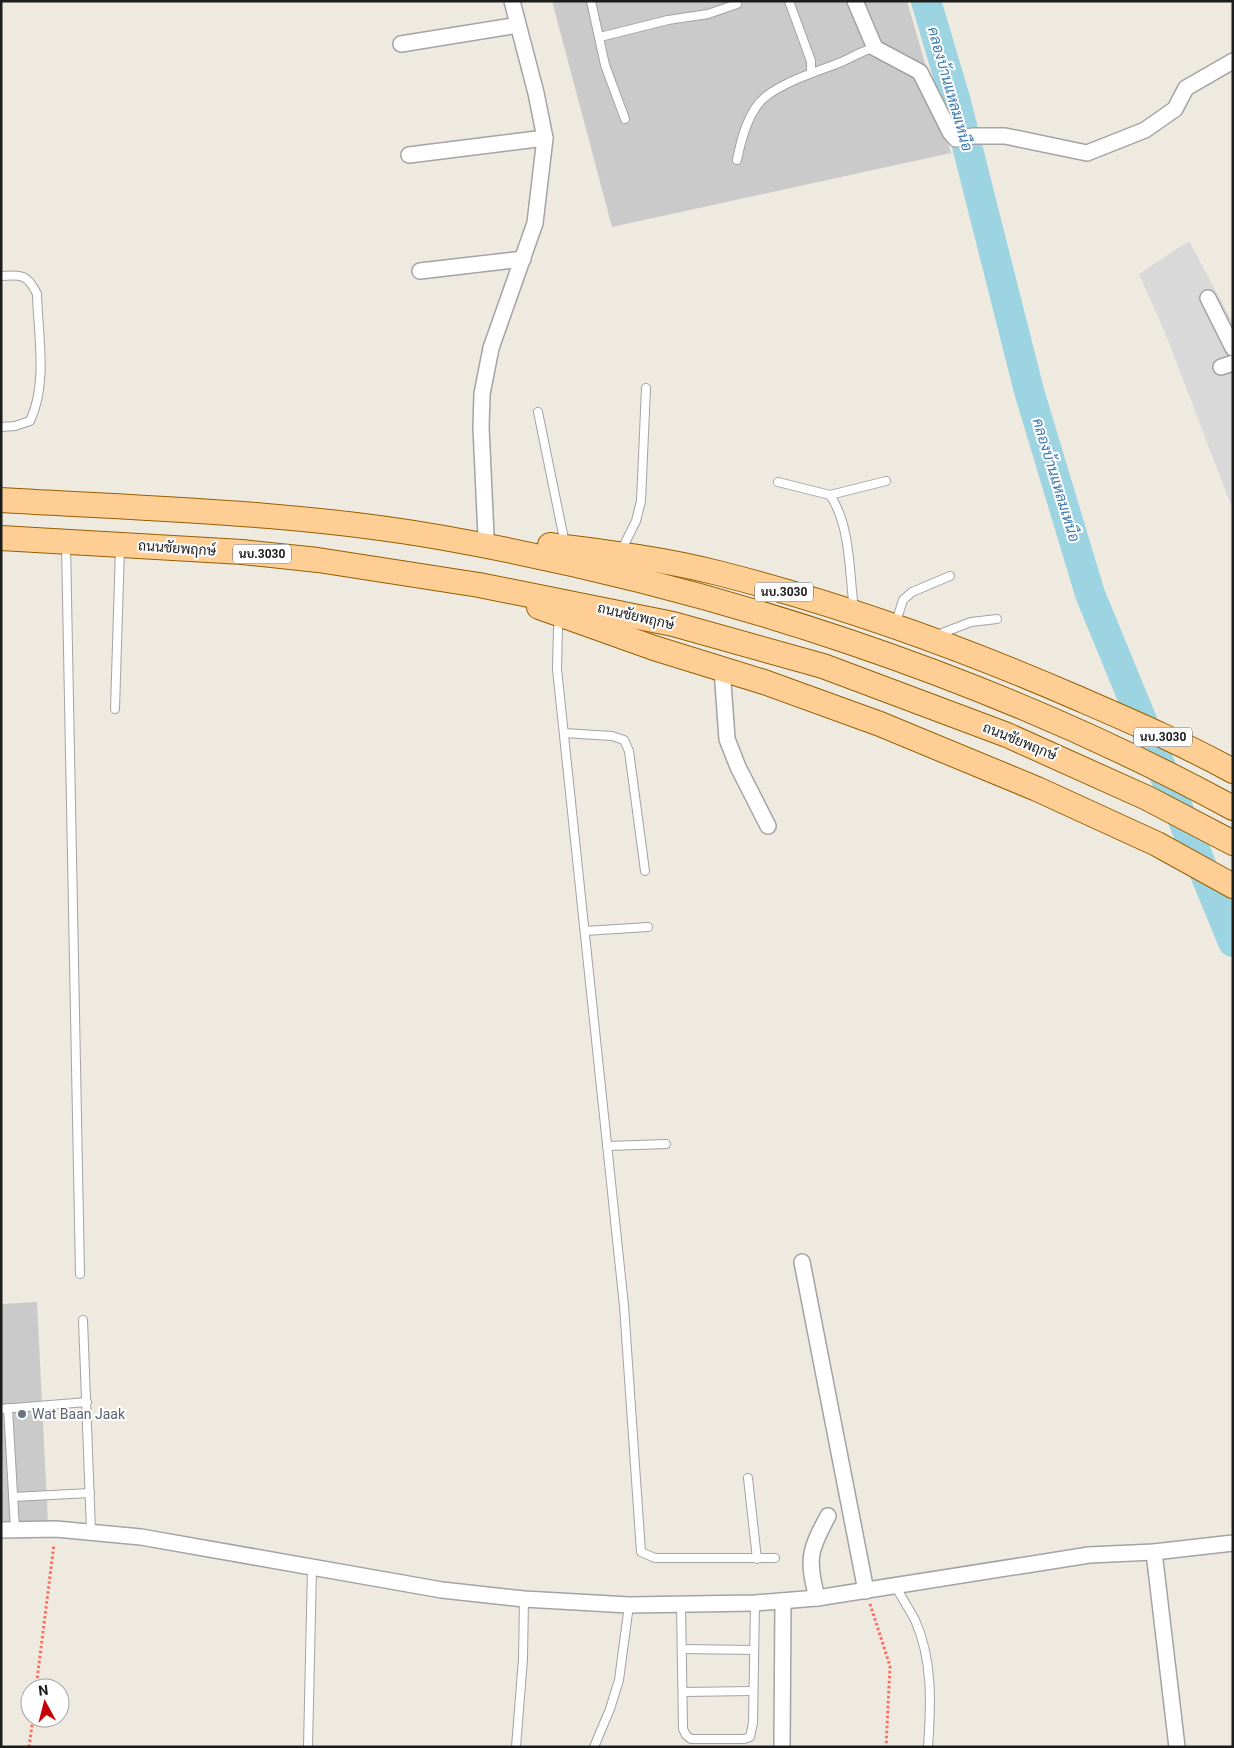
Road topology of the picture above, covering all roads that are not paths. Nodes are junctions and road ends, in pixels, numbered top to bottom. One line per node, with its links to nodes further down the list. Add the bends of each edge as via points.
1 (512, 1): 6 (street)
2 (591, 1): 7 (lane)
3 (789, 1): 11 (lane, via 810,61)
4 (855, 1): 9 (street)
5 (737, 4): 7 (lane, via 708,14)
6 (518, 25): 8 (street); 13 (street)
7 (600, 37): 12 (lane, via 605,65)
8 (401, 44)
9 (875, 48): 10 (street, via 920,72 956,139 1005,136 1086,153 1145,130 1175,109 1186,88); 11 (lane)
10 (1233, 61)
11 (811, 73): 15 (lane, via 764,98 746,127)
12 (625, 119)
13 (545, 138): 14 (street); 16 (street, via 535,223)
14 (409, 155)
15 (737, 160)
16 (523, 259): 17 (street); 30 (street, via 491,348 482,394 480,427)
17 (420, 271)
18 (1, 276): 23 (lane, via 21,275 32,283 37,294 40,382 38,404 30,420)
19 (1208, 298): 20 (street)
20 (1233, 348)
21 (646, 388): 37 (lane, via 641,500 636,521)
22 (538, 412): 36 (lane)
23 (1, 427)
24 (886, 481): 27 (lane)
25 (778, 482): 27 (lane)
26 (1, 495): 29 (main road)
27 (830, 495): 40 (lane, via 838,507 845,539)
28 (1, 500): 29 (main road, นบ.3030)
29 (46, 503): 31 (main road, นบ.3030, via 280,517)
30 (486, 536): 31 (main road, นบ.3030); 36 (main road, นบ.3030)
31 (442, 537): 49 (main road, นบ.3030, via 561,561 736,606 900,660 1044,718)
32 (1, 538): 33 (main road, ถนนชัยพฤกษ์ / นบ.3030)
33 (55, 541): 34 (main road); 35 (main road, ถนนชัยพฤกษ์ / นบ.3030); 59 (lane)
34 (1, 543)
35 (121, 544): 39 (main road, ถนนชัยพฤกษ์ / นบ.3030, via 318,560); 46 (lane)
36 (565, 547): 37 (main road, นบ.3030)
37 (618, 554): 40 (main road, นบ.3030, via 718,573)
38 (950, 576): 43 (lane, via 912,592 903,600)
39 (479, 585): 41 (main road); 51 (main road, ถนนชัยพฤกษ์ / นบ.3030, via 580,604 749,644 823,666 1007,735 1147,798)
40 (854, 613): 43 (main road, นบ.3030)
41 (561, 616): 45 (main road); 47 (lane, via 557,669)
42 (997, 619): 44 (lane, via 971,622)
43 (894, 626): 44 (main road, นบ.3030)
44 (928, 638): 48 (main road, นบ.3030, via 988,659)
45 (719, 668): 50 (street, via 728,739 738,767); 53 (main road, via 880,724 1037,788 1169,851)
46 (115, 709)
47 (564, 733): 52 (lane, via 612,736 624,740 629,751); 55 (lane)
48 (1225, 766)
49 (1233, 808)
50 (768, 826)
51 (1233, 843)
52 (645, 871)
53 (1233, 886)
54 (648, 928): 55 (lane)
55 (586, 931): 57 (lane)
56 (666, 1144): 57 (lane)
57 (607, 1146): 72 (lane, via 624,1306 641,1552 655,1558)
58 (802, 1262): 75 (street)
59 (80, 1274)
60 (84, 1320): 61 (lane)
61 (87, 1402): 62 (lane); 64 (lane)
62 (4, 1408): 65 (lane)
63 (748, 1478): 72 (lane)
64 (90, 1493): 65 (lane); 68 (lane)
65 (13, 1497): 67 (lane)
66 (828, 1516): 77 (street, via 812,1548 810,1563)
67 (8, 1529): 68 (street)
68 (91, 1532): 73 (street, via 199,1546)
69 (1233, 1543): 70 (street)
70 (1154, 1552): 74 (street, via 1089,1555); 91 (street)
71 (775, 1558): 72 (lane)
72 (757, 1559)
73 (312, 1567): 76 (street, via 442,1590); 86 (lane)
74 (896, 1587): 75 (street); 90 (lane, via 914,1620 928,1663)
75 (866, 1591): 77 (street)
76 (524, 1598): 81 (street); 87 (lane)
77 (817, 1598): 78 (street)
78 (783, 1601): 79 (street); 89 (street)
79 (755, 1603): 80 (street); 83 (lane)
80 (681, 1604): 81 (street); 82 (lane)
81 (629, 1605): 88 (lane, via 619,1680)
82 (682, 1649): 83 (lane); 85 (lane)
83 (754, 1650): 84 (lane)
84 (753, 1691): 85 (lane); 85 (lane, via 753,1723 750,1737 744,1739 691,1739 683,1729)
85 (683, 1692)
86 (308, 1747)
87 (516, 1747)
88 (594, 1747)
89 (782, 1747)
90 (928, 1747)
91 (1177, 1747)

